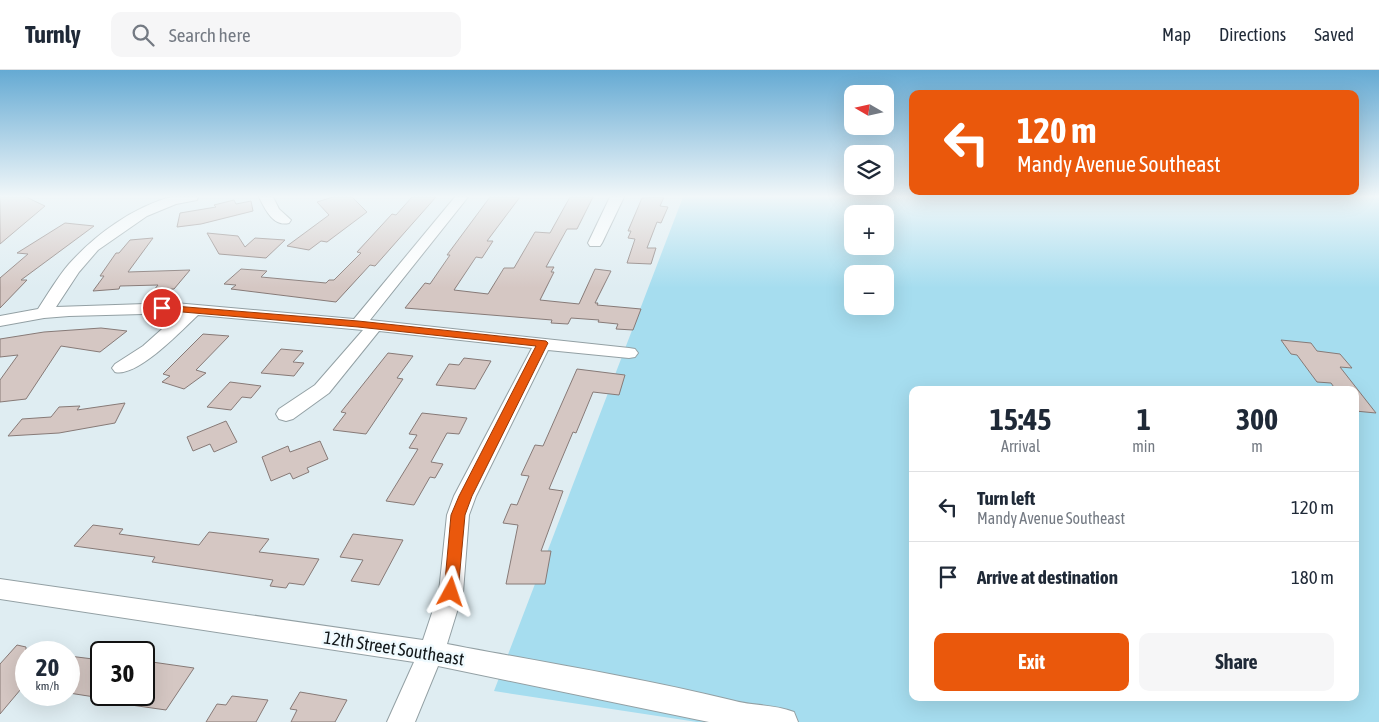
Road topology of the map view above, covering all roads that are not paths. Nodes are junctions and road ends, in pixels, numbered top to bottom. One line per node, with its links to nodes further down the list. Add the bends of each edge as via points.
1 (121, 227): 6 (street, via 93,247 73,269)
2 (439, 227): 8 (street)
3 (602, 227): 4 (street)
4 (595, 243)
5 (194, 310): 6 (street, via 135,308); 8 (street); 11 (street, via 148,350)
6 (44, 313): 7 (street)
7 (0, 321)
8 (366, 325): 9 (street); 12 (street, via 322,389)
9 (543, 343): 10 (street); 14 (street, via 458,515 451,592)
10 (629, 353)
11 (121, 368)
12 (286, 414)
13 (0, 589): 14 (street, 12th Street Southeast)
14 (431, 653): 15 (street, 12th Street Southeast, via 692,704); 16 (street)
15 (734, 718): 17 (street, 12th Street Southeast)
16 (401, 722)
17 (784, 722)

